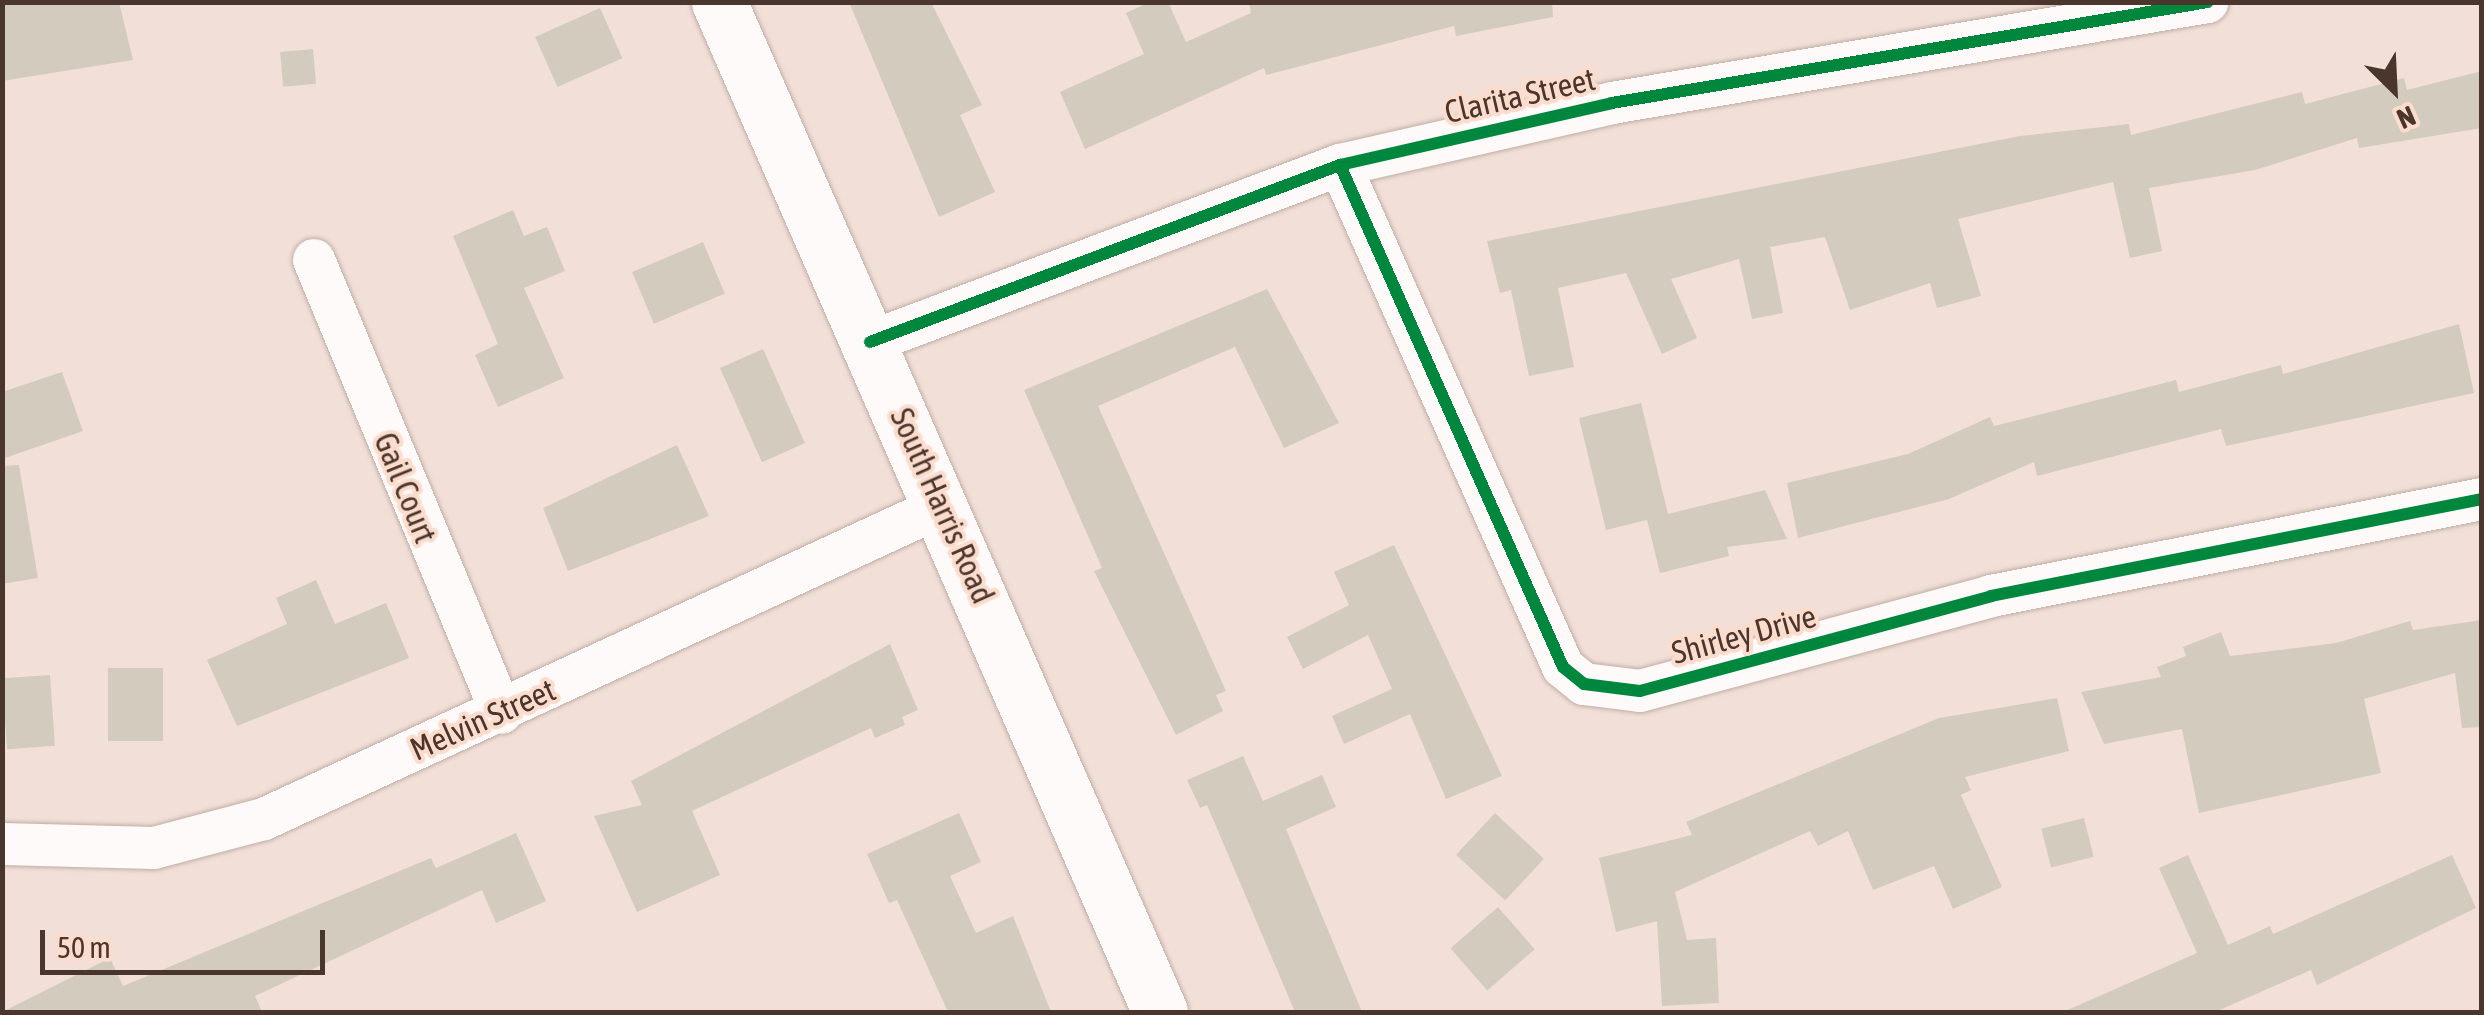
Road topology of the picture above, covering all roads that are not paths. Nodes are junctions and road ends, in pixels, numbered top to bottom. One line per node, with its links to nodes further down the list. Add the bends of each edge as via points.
1 (719, 2): 5 (main road, South Harris Road)
2 (2208, 2): 3 (street, Clarita Street, via 1612,102)
3 (1340, 165): 5 (street, Clarita Street); 6 (street, Shirley Drive, via 1563,667 1584,684 1640,691 1991,596)
4 (314, 260): 8 (street, Gail Court)
5 (870, 342): 7 (main road, South Harris Road)
6 (2482, 498)
7 (942, 506): 8 (street, Melvin Street); 10 (main road, South Harris Road)
8 (502, 713): 9 (street, Melvin Street, via 264,819 172,843)
9 (2, 844)
10 (1160, 1012)

